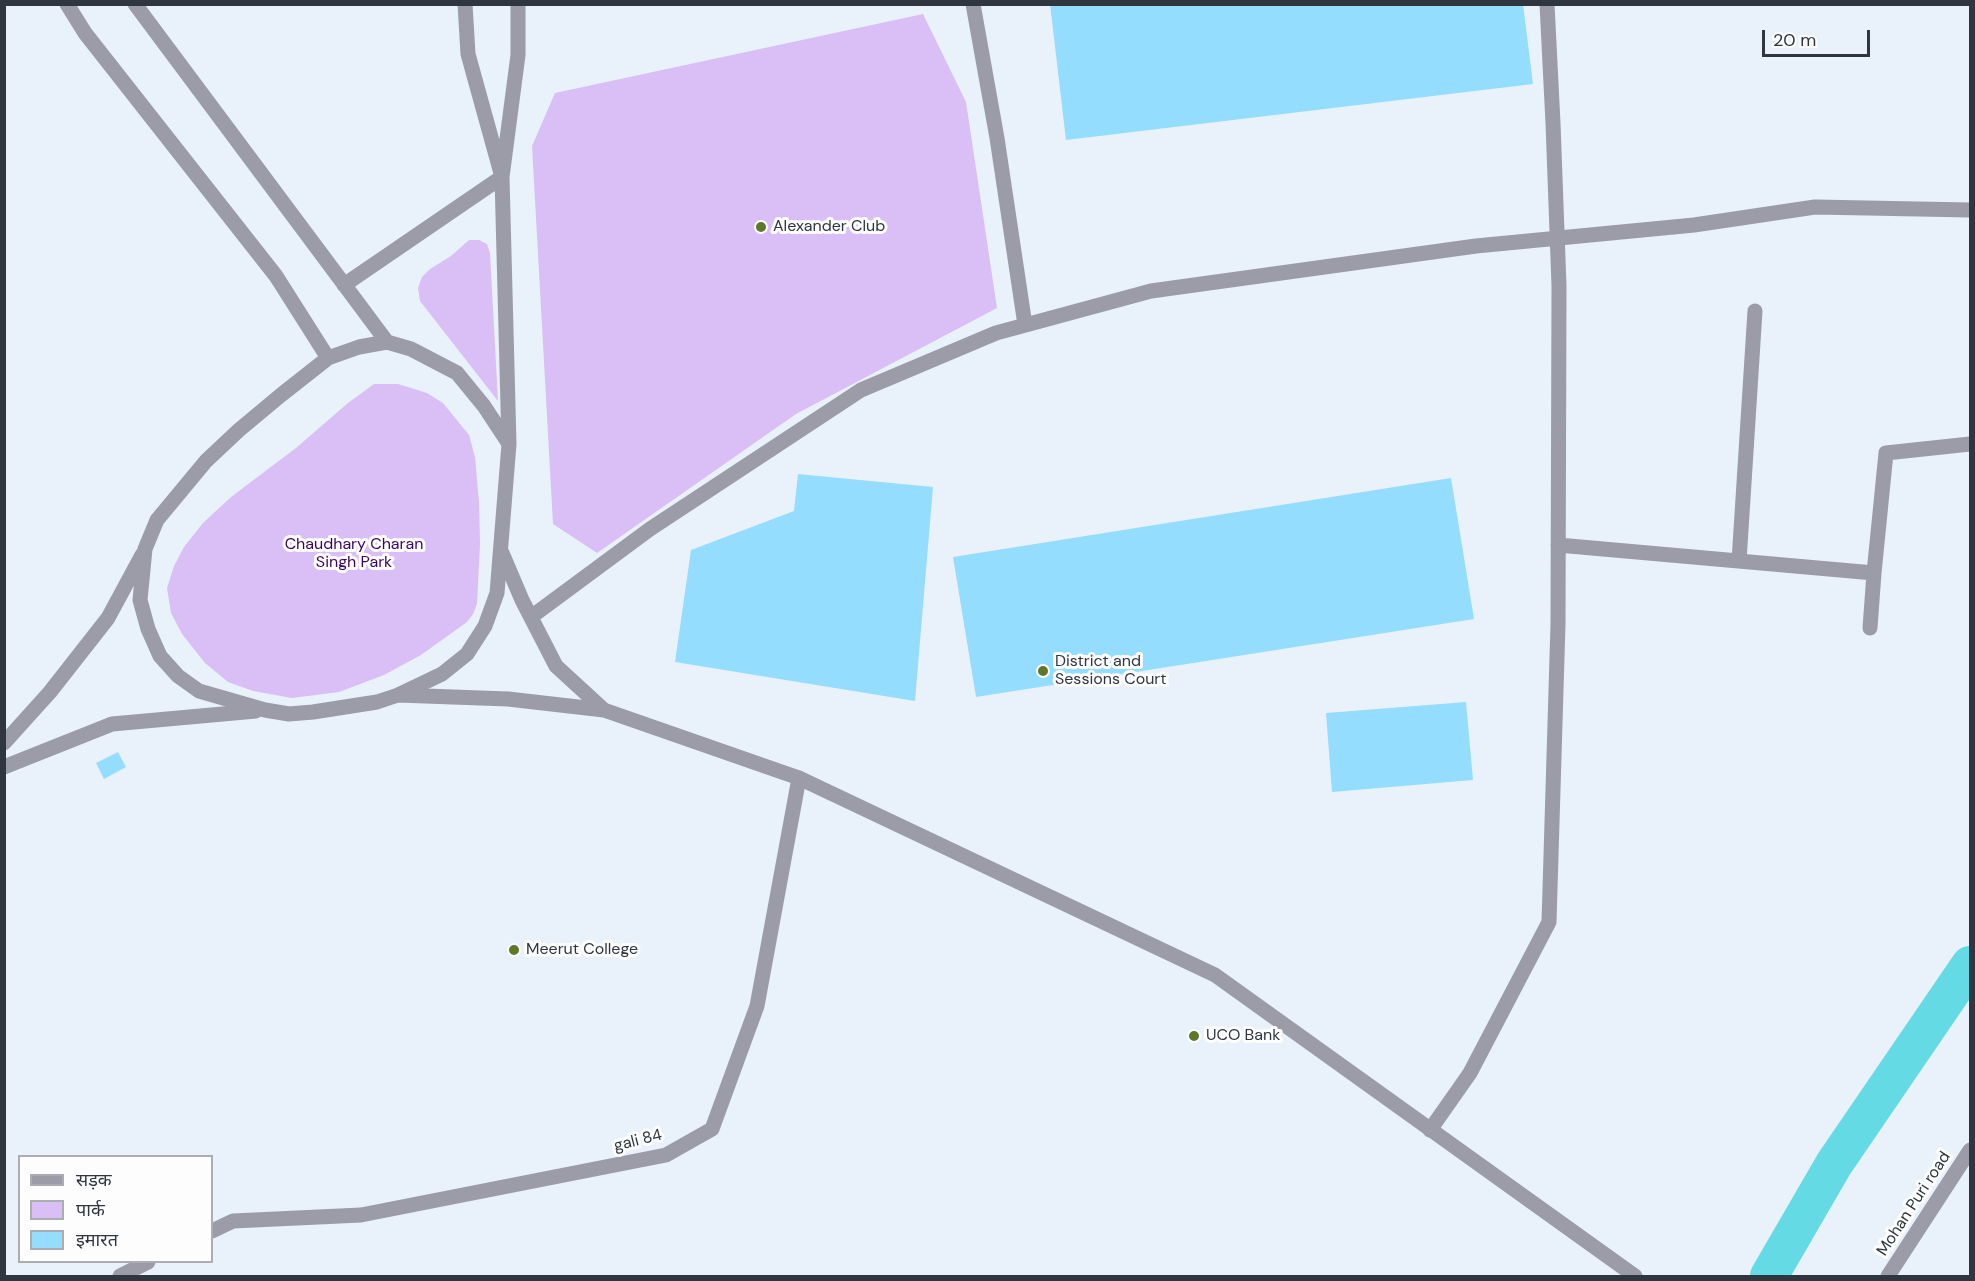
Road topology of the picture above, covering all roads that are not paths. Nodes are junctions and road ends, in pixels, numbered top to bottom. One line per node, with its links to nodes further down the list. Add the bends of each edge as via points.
1 (67, 4): 14 (street, via 85,33 276,276)
2 (135, 4): 10 (street)
3 (465, 4): 7 (street, via 468,54)
4 (518, 4): 7 (street, via 518,55)
5 (973, 4): 12 (street)
6 (1547, 4): 9 (street)
7 (502, 177): 10 (street); 15 (street)
8 (1971, 210): 9 (street, via 1815,207 1694,225)
9 (1557, 237): 12 (street, via 1151,291); 17 (street)
10 (344, 285): 13 (street)
11 (1755, 311): 20 (street)
12 (1025, 325): 22 (street, via 996,333 861,390 650,529)
13 (387, 342): 14 (street, via 359,346); 15 (street, via 411,348 457,374)
14 (328, 358): 18 (street, via 206,461 157,520)
15 (508, 444): 19 (street)
16 (1971, 444): 21 (street, via 1886,453)
17 (1558, 544): 20 (street); 30 (street, via 1549,922 1470,1073)
18 (145, 549): 25 (street, via 140,600 160,656 199,691); 27 (street, via 108,618)
19 (501, 550): 22 (street); 24 (street, via 497,593 485,626 467,654 442,674)
20 (1739, 561): 21 (street)
21 (1874, 573): 23 (street)
22 (531, 617): 26 (street, via 556,666)
23 (1870, 628)
24 (398, 695): 25 (street, via 313,712); 26 (street, via 508,699)
25 (265, 710): 28 (street, via 112,724)
26 (604, 710): 29 (street)
27 (4, 744)
28 (4, 767)
29 (799, 778): 30 (street, via 1215,975); 32 (street, gali 84, via 757,1006 712,1129 666,1155 361,1215 233,1221)
30 (1430, 1130): 35 (street)
31 (1971, 1150): 36 (street, Mohan Puri road)
32 (213, 1231)
33 (146, 1263): 34 (street)
34 (120, 1276)
35 (1635, 1276)
36 (1888, 1276)

